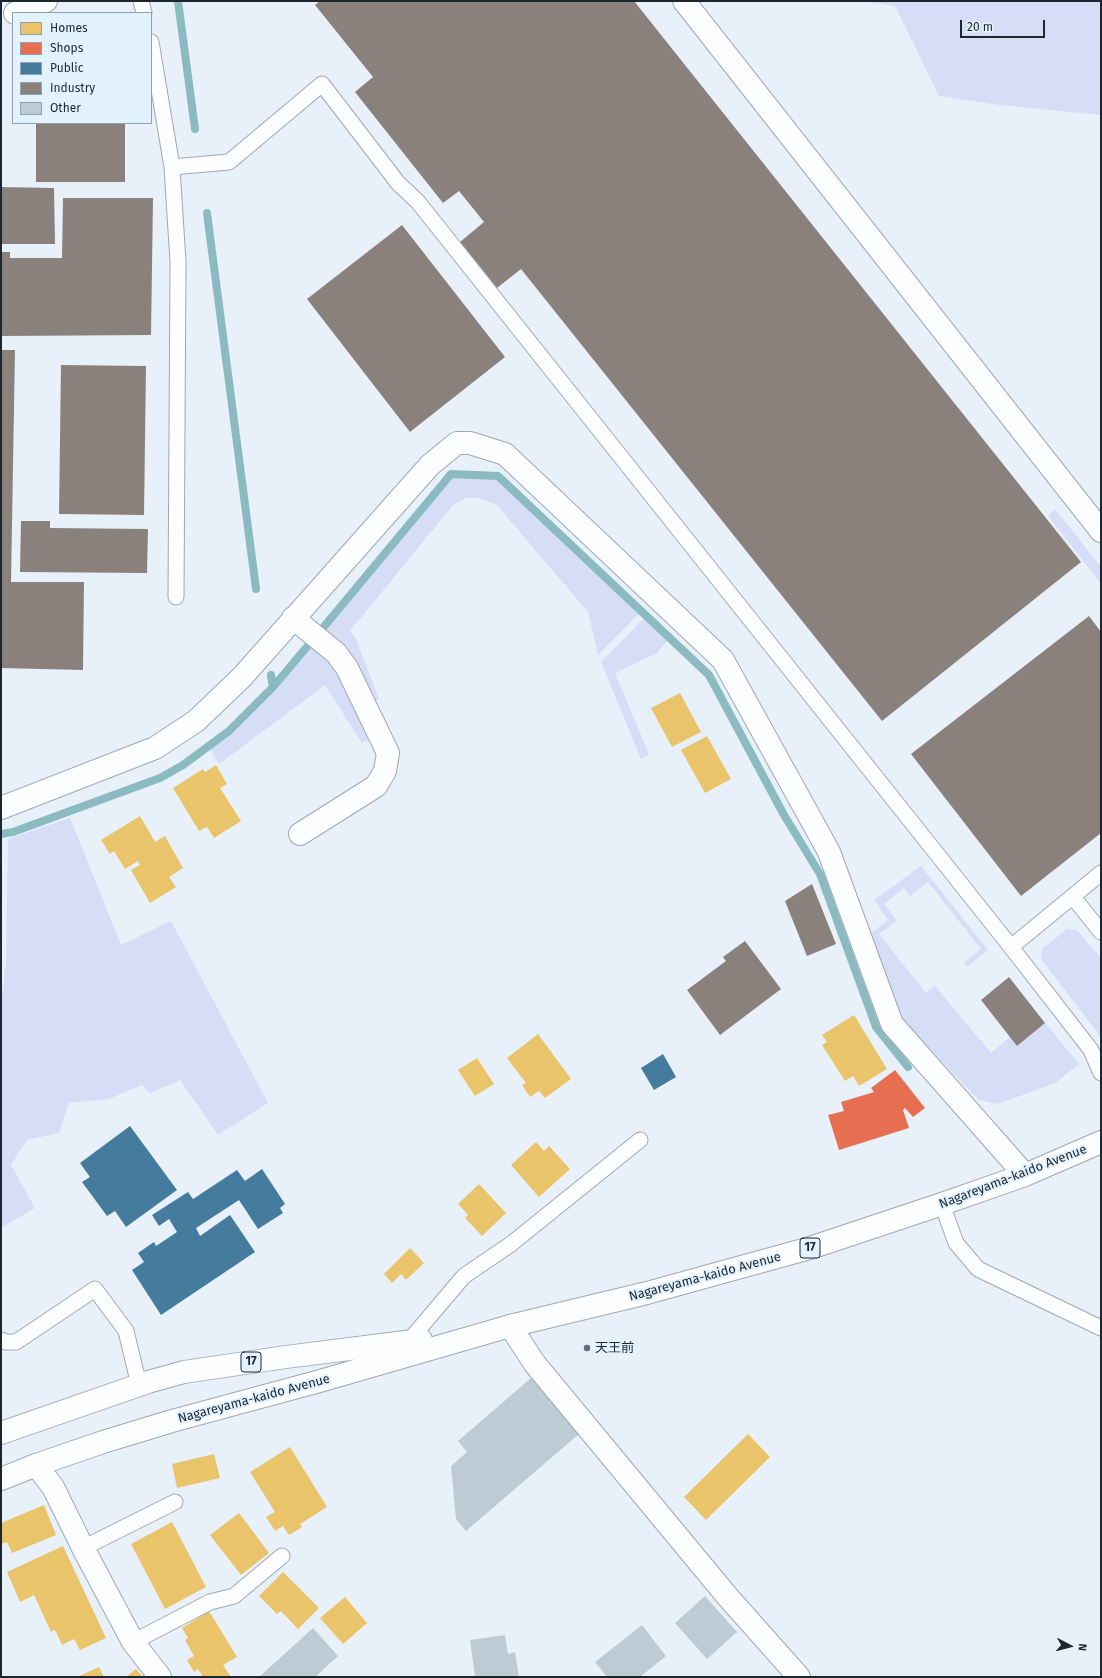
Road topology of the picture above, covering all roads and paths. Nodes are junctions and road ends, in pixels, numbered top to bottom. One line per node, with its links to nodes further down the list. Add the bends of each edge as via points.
1 (46, 1): 4 (street)
2 (141, 1): 5 (lane)
3 (684, 1): 10 (street)
4 (17, 12)
5 (144, 12)
6 (12, 14): 7 (street)
7 (1, 19)
8 (152, 48): 9 (lane)
9 (172, 167): 11 (lane, via 178,262); 18 (lane, via 229,162 322,84 398,183 418,202)
10 (1101, 531)
11 (176, 597)
12 (293, 618): 13 (street, via 242,677 196,721 155,748); 14 (street, via 336,653 347,668 388,753 385,771 376,786); 22 (street, via 430,465 457,443 470,443 505,454 723,660 829,852 892,1024)
13 (1, 808)
14 (300, 834)
15 (1101, 872): 16 (lane)
16 (1073, 896): 17 (lane); 18 (lane)
17 (1101, 932)
18 (1011, 947): 19 (lane, via 1091,1050)
19 (1101, 1073)
20 (640, 1140): 27 (lane, via 511,1244 464,1276)
21 (1101, 1142): 22 (street, Nagareyama-kaido Avenue / 17)
22 (1025, 1175): 23 (street, Nagareyama-kaido Avenue / 17)
23 (942, 1204): 24 (street, Nagareyama-kaido Avenue / 17, via 796,1252 648,1293); 25 (lane, via 956,1243 978,1269)
24 (510, 1326): 27 (street, Nagareyama-kaido Avenue / 17); 30 (street, Nagareyama-kaido Avenue / 17, via 172,1421); 37 (street, via 535,1364 727,1596)
25 (1101, 1328)
26 (1, 1340): 28 (lane, via 16,1342 95,1289 126,1331)
27 (408, 1342): 28 (street, Nagareyama-kaido Avenue / 17, via 286,1356 184,1372)
28 (139, 1385): 29 (street, Nagareyama-kaido Avenue / 17)
29 (1, 1433)
30 (36, 1465): 31 (street, Nagareyama-kaido Avenue / 17); 33 (street, via 54,1487)
31 (1, 1479)
32 (175, 1502): 33 (lane)
33 (83, 1548): 35 (street)
34 (282, 1556): 35 (lane, via 234,1596 210,1602)
35 (133, 1642): 36 (street)
36 (160, 1677)
37 (799, 1677)

